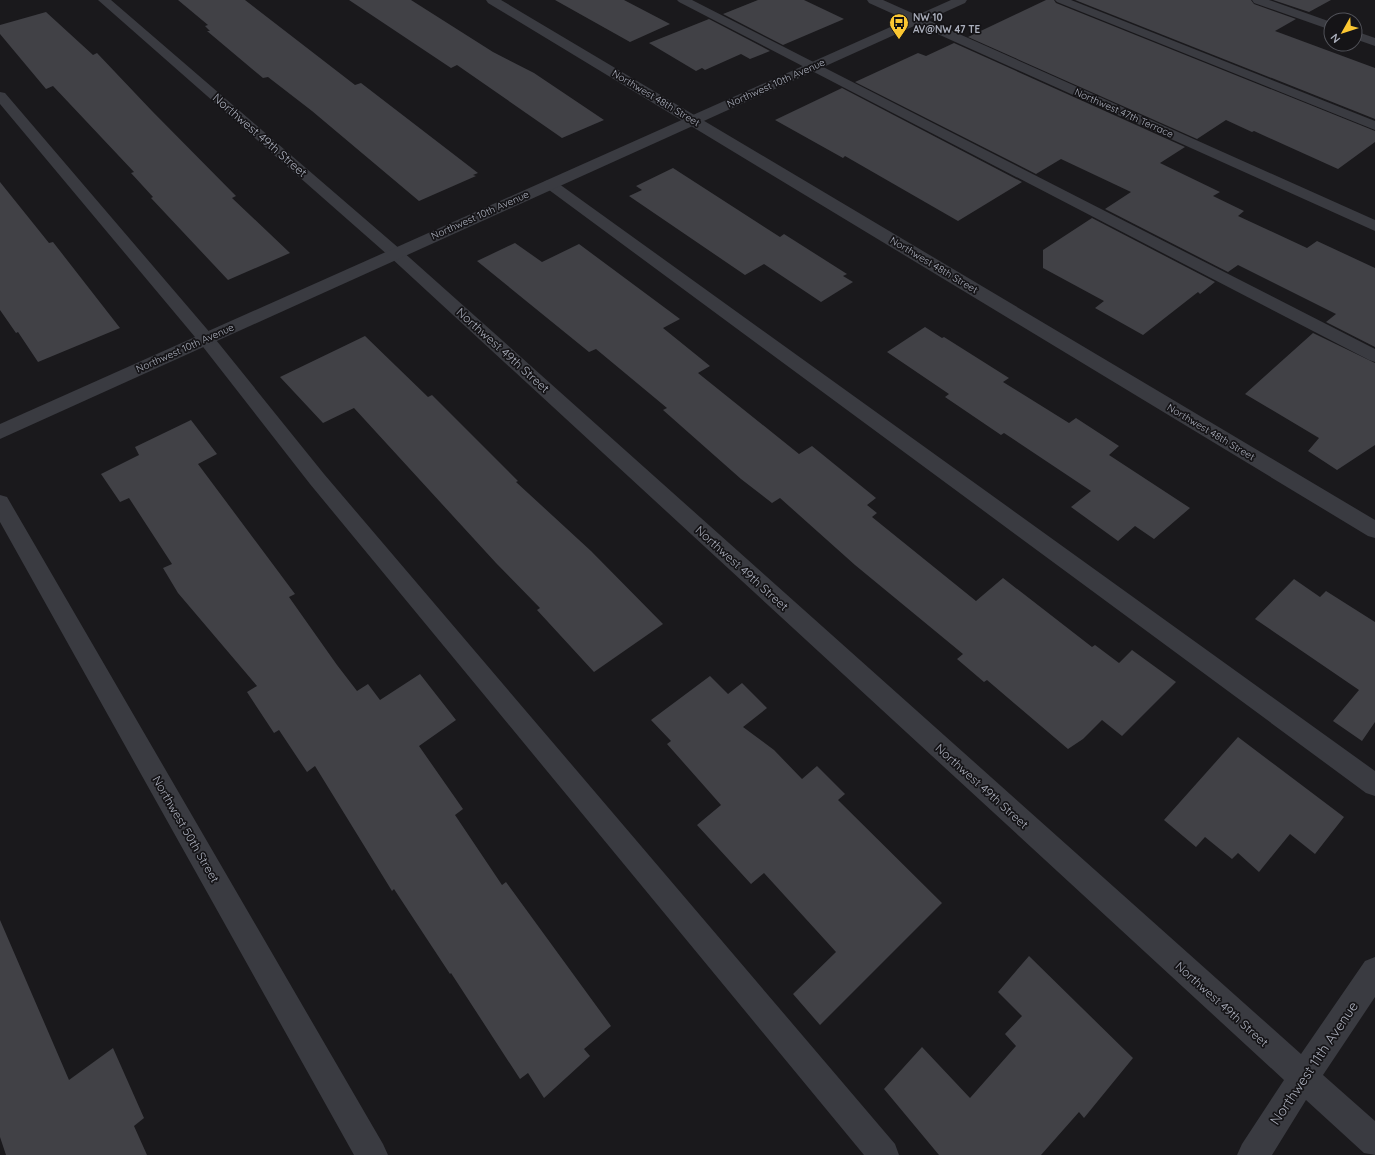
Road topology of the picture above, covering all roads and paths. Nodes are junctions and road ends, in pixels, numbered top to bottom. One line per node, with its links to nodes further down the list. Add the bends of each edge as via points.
1 (104, 0): 18 (street, Northwest 49th Street)
2 (492, 0): 14 (street, Northwest 48th Street)
3 (683, 0): 12 (lane)
4 (873, 0): 8 (street, Northwest 47th Terrace)
5 (961, 0): 8 (street, Northwest 10th Avenue)
6 (1061, 0): 15 (lane)
7 (1258, 0): 9 (street)
8 (918, 20): 12 (street, Northwest 10th Avenue); 17 (street, Northwest 47th Terrace)
9 (1323, 23)
10 (1363, 38): 11 (street)
11 (1375, 42)
12 (813, 67): 14 (street, Northwest 10th Avenue); 20 (lane)
13 (0, 96): 19 (lane)
14 (693, 120): 16 (street, Northwest 10th Avenue); 23 (street, Northwest 48th Street)
15 (1375, 126)
16 (550, 184): 18 (street, Northwest 10th Avenue); 24 (lane)
17 (1375, 226)
18 (395, 252): 19 (street, Northwest 10th Avenue); 26 (street, Northwest 49th Street)
19 (206, 339): 21 (street, Northwest 10th Avenue); 29 (lane, via 317,479)
20 (1375, 356)
21 (0, 432)
22 (0, 503): 28 (street, Northwest 50th Street)
23 (1375, 530)
24 (1375, 785)
25 (1375, 971): 26 (street, Northwest 11th Avenue)
26 (1303, 1078): 27 (street, Northwest 49th Street); 30 (street, Northwest 11th Avenue)
27 (1375, 1142)
28 (372, 1155)
29 (884, 1155)
30 (1254, 1155)

